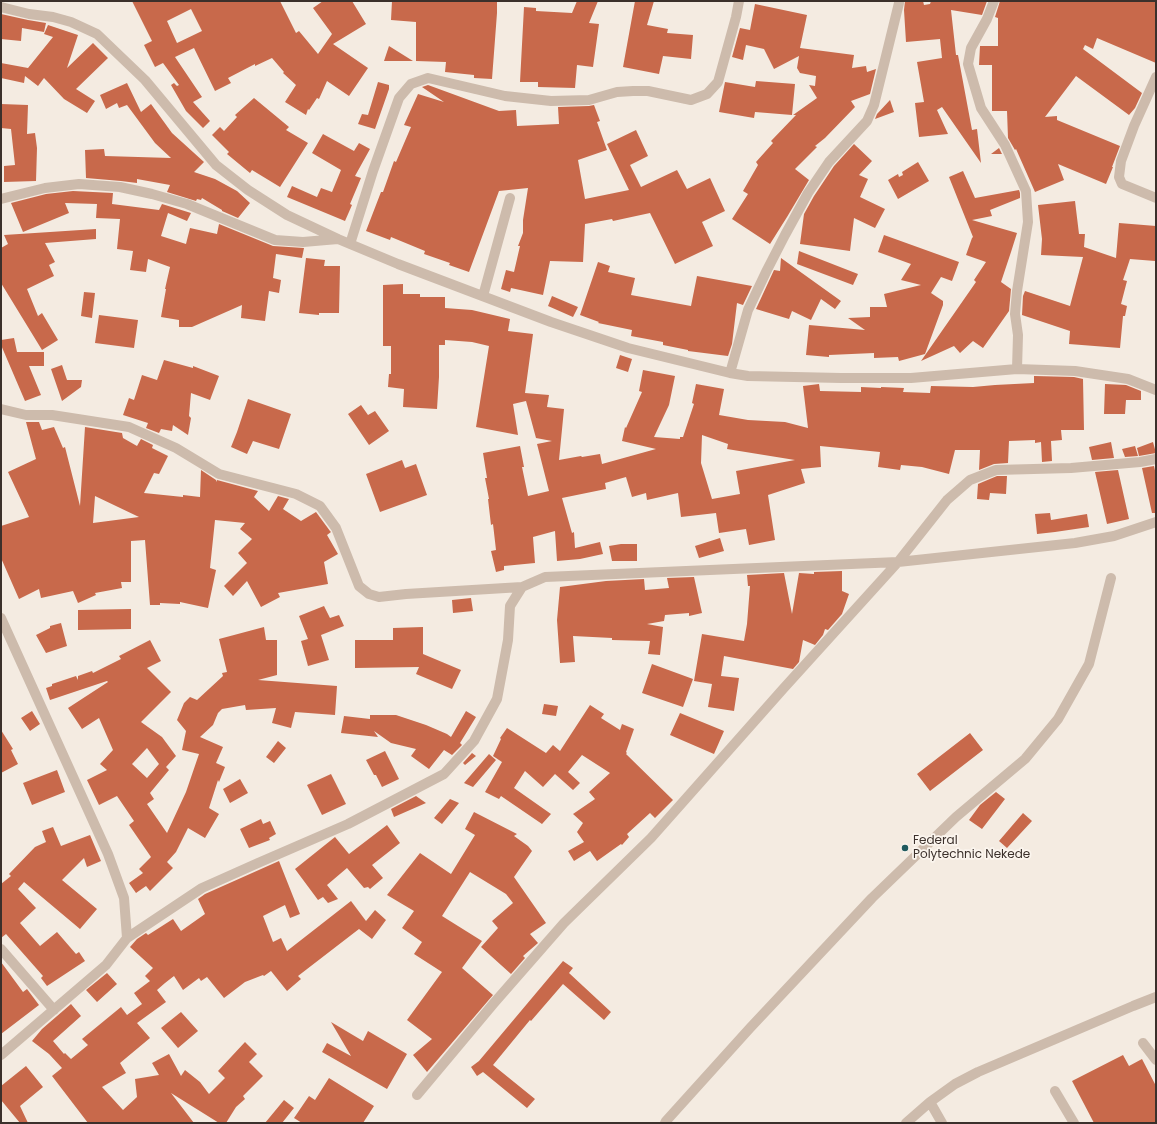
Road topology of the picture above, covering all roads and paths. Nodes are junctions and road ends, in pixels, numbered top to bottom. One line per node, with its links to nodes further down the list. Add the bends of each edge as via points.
1 (739, 1): 10 (street, via 718,82 707,94 691,100 648,91 633,91 617,92 589,100 552,101 505,96 428,78 411,84 399,98)
2 (994, 1): 12 (street, via 971,48 968,64 981,108 1005,145 1026,191 1028,222 1015,314 1018,335)
3 (899, 3): 13 (street, via 874,105 867,121 829,162 808,192 766,270 748,310)
4 (1, 7): 9 (street, via 71,22 97,34 145,80 216,165 248,190 287,215)
5 (1156, 76): 7 (street, via 1121,161 1119,177 1122,184)
6 (510, 198): 11 (street)
7 (1156, 198)
8 (1, 199): 9 (street, via 45,188 79,184 120,187 187,204 275,240 303,242)
9 (338, 239): 10 (street)
10 (350, 244): 11 (street)
11 (482, 296): 13 (street, via 628,348)
12 (1017, 369): 13 (street, via 911,378 755,376); 14 (street, via 1075,371 1128,379)
13 (730, 373)
14 (1156, 390)
15 (1, 409): 20 (street, via 26,415 52,415 129,427 176,448 220,474 296,494 320,506 336,528 359,586 368,594 379,597)
16 (1156, 459): 18 (street, via 1071,468 996,470 970,480 947,500)
17 (1156, 522): 18 (street, via 1114,536 1075,543)
18 (898, 562): 20 (street, via 545,577); 30 (street, via 651,838 564,923)
19 (1111, 578): 32 (street, via 1089,664 1058,719 1025,759 956,816 872,898)
20 (522, 587): 22 (street, via 510,606 508,640 497,699 474,741 444,774 348,824 202,888)
21 (1, 618): 22 (street, via 108,854 124,898)
22 (126, 938): 25 (street, via 106,965)
23 (1, 949): 25 (street)
24 (1156, 997): 31 (street, via 978,1072 955,1084)
25 (54, 1010): 27 (street)
26 (1143, 1043): 28 (street)
27 (1, 1055)
28 (1156, 1060)
29 (1055, 1091): 35 (street)
30 (417, 1095)
31 (930, 1102): 33 (street); 34 (street)
32 (665, 1123)
33 (906, 1123)
34 (942, 1123)
35 (1074, 1123)

